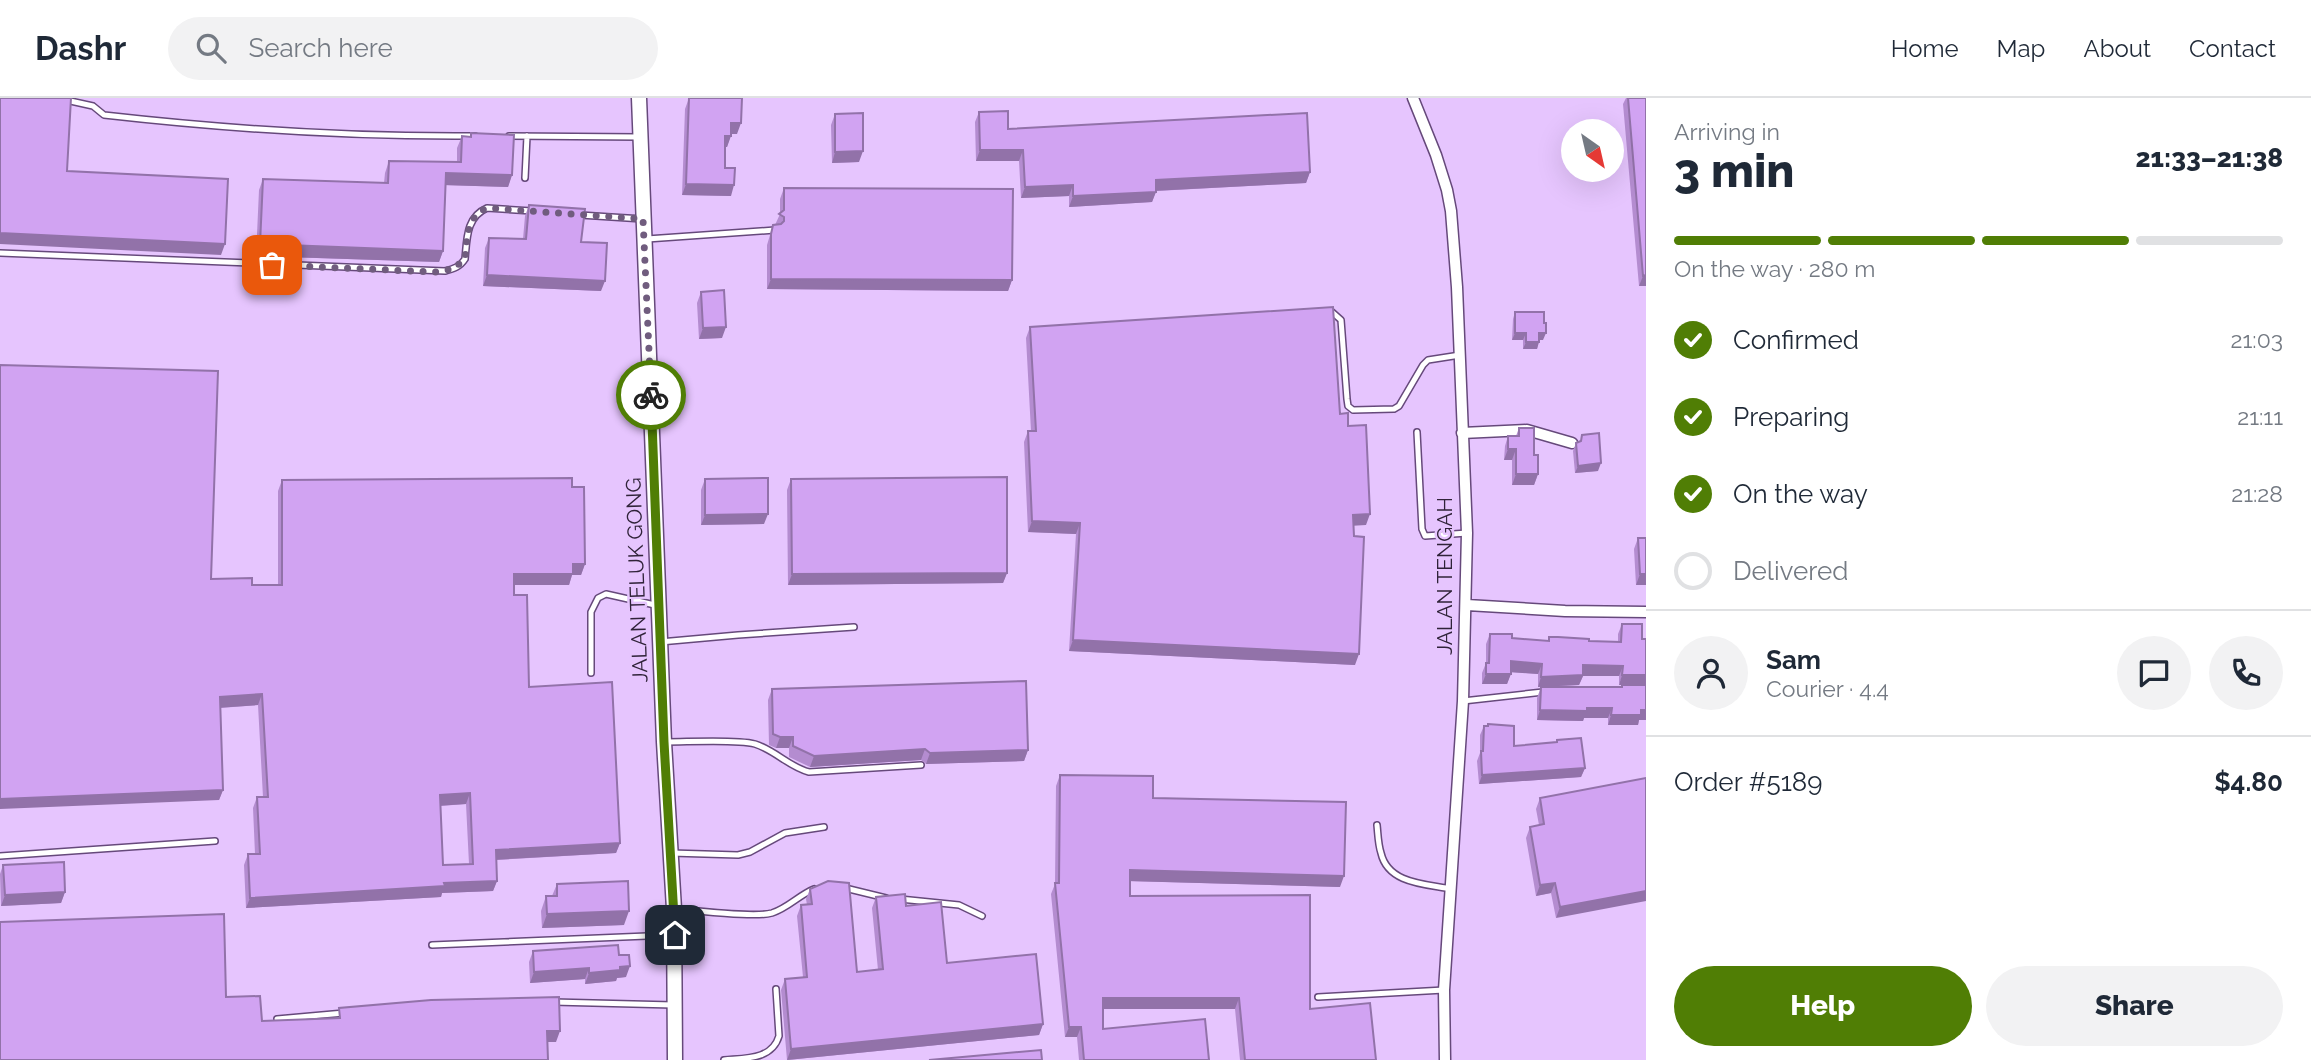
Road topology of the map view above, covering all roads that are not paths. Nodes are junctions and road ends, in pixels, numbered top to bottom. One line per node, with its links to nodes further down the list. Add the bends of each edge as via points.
1 (639, 98): 7 (street, JALAN TELUK GONG)
2 (1413, 98): 16 (street, JALAN TENGAH, via 1447,190)
3 (58, 100): 4 (lane, via 93,106 104,115 211,127 363,136)
4 (481, 136)
5 (504, 136): 6 (lane)
6 (527, 136): 7 (lane); 8 (lane)
7 (639, 138): 11 (street, JALAN TELUK GONG)
8 (525, 178)
9 (539, 212): 14 (lane, via 481,211 469,227 462,263 445,271)
10 (578, 215): 11 (lane)
11 (643, 219): 13 (street, JALAN TELUK GONG)
12 (775, 230): 13 (lane)
13 (644, 239): 22 (street, JALAN TELUK GONG)
14 (0, 253)
15 (1318, 313): 16 (lane, via 1332,312 1341,320 1347,399 1353,410 1394,409 1428,360)
16 (1460, 355): 18 (street, JALAN TENGAH)
17 (1417, 432): 20 (lane, via 1424,536)
18 (1462, 433): 19 (street, via 1527,430); 20 (street, JALAN TENGAH)
19 (1572, 443)
20 (1467, 533): 21 (street, JALAN TENGAH)
21 (1467, 605): 23 (street); 28 (street, JALAN TENGAH)
22 (659, 606): 25 (street, JALAN TELUK GONG); 26 (lane, via 606,594 598,598 591,612)
23 (1646, 612)
24 (854, 627): 25 (lane)
25 (660, 642): 29 (street, JALAN TELUK GONG)
26 (591, 673)
27 (1548, 691): 28 (lane)
28 (1463, 701): 38 (street, JALAN TENGAH)
29 (664, 742): 30 (lane, via 751,743 809,772); 34 (street, JALAN TELUK GONG)
30 (921, 765)
31 (1377, 825): 38 (lane, via 1381,855 1396,876)
32 (824, 827): 34 (lane, via 785,833 738,855)
33 (215, 841): 35 (lane)
34 (671, 853): 39 (street, JALAN TELUK GONG)
35 (0, 856)
36 (823, 887): 39 (lane, via 765,914)
37 (841, 887): 40 (lane, via 959,905)
38 (1451, 889): 44 (street, JALAN TENGAH)
39 (674, 909): 41 (street, JALAN TELUK GONG)
40 (982, 916)
41 (675, 935): 42 (lane); 47 (street, JALAN TELUK GONG)
42 (432, 945)
43 (776, 989): 51 (lane, via 777,1042 758,1056)
44 (1444, 990): 45 (lane); 52 (street, JALAN TENGAH)
45 (1318, 997)
46 (551, 1002): 47 (lane)
47 (676, 1005): 50 (street, JALAN TELUK GONG)
48 (345, 1013): 49 (lane)
49 (277, 1018)
50 (676, 1060)
51 (724, 1060)
52 (1445, 1060)

